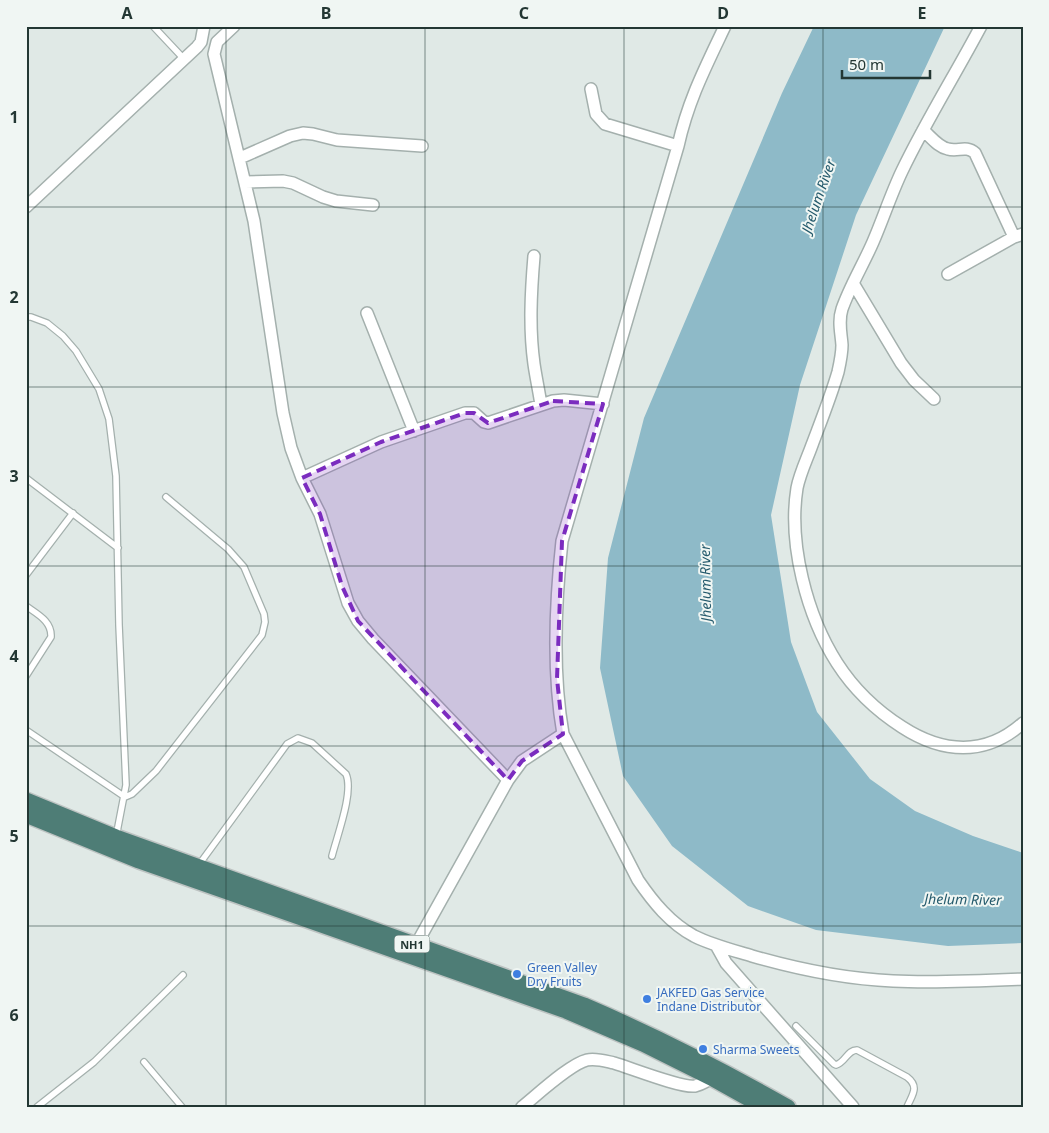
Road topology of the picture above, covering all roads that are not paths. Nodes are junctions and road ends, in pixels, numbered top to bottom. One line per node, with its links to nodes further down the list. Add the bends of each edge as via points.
1 (152, 26): 6 (lane)
2 (204, 26): 6 (street, via 201,42)
3 (234, 26): 11 (street, via 217,42 214,54)
4 (725, 26): 10 (street, via 694,91)
5 (981, 26): 8 (street)
6 (184, 59): 14 (street)
7 (591, 89): 10 (street, via 596,114 605,124)
8 (923, 130): 15 (street, via 946,149 966,148 975,153); 18 (street)
9 (422, 146): 11 (street, via 337,140 303,133)
10 (678, 146): 22 (street)
11 (240, 158): 12 (street)
12 (245, 182): 13 (street, via 283,181 336,201); 26 (street, via 254,221 283,413)
13 (373, 205)
14 (26, 208)
15 (1018, 235): 17 (street)
16 (534, 256): 23 (street, via 531,329)
17 (948, 274)
18 (853, 283): 21 (street, via 901,363); 33 (street, via 841,313 842,346 838,372 799,478 796,500 796,541 810,605 837,664 855,687 900,726 922,739 942,746 980,746 998,741)
19 (367, 313): 24 (street)
20 (26, 317): 29 (lane, via 47,323 63,336 99,389 109,419 116,476)
21 (934, 399)
22 (603, 404): 23 (street, via 564,400); 35 (street, via 562,541 557,679)
23 (541, 405): 24 (street, via 488,423 474,413 465,413)
24 (414, 431): 26 (street)
25 (26, 478): 28 (lane)
26 (302, 478): 36 (street, via 320,514 342,586 358,621)
27 (166, 497): 37 (lane, via 228,549 244,567 265,622 262,635 156,771)
28 (73, 513): 29 (lane); 30 (lane)
29 (118, 548): 37 (lane)
30 (26, 575)
31 (26, 606): 32 (lane, via 48,622 52,630 51,637)
32 (26, 676)
33 (1023, 723)
34 (26, 730): 37 (lane)
35 (563, 734): 36 (street, via 522,761); 44 (street, via 652,901 673,922)
36 (508, 780): 43 (street)
37 (125, 797): 40 (lane)
38 (26, 800): 40 (highway, NH1)
39 (26, 815): 40 (highway, NH1)
40 (113, 843): 42 (highway, NH1)
41 (332, 856): 42 (lane, via 349,792 348,780 346,774 312,744 298,738 287,744)
42 (194, 873): 43 (highway, NH1); 49 (highway, NH1, via 566,1011)
43 (416, 945): 49 (highway, NH1, via 584,1005 646,1032)
44 (716, 945): 46 (street, via 832,974 884,980); 55 (street, via 726,963)
45 (183, 974): 50 (lane, via 94,1062)
46 (1023, 979)
47 (796, 1026): 56 (lane, via 836,1065 857,1050 907,1077 914,1083 914,1088)
48 (144, 1062): 51 (lane)
49 (717, 1074): 52 (street, via 694,1086 682,1085 633,1068 599,1059 588,1060 572,1068); 53 (highway, NH1); 54 (highway, NH1)
50 (36, 1107)
51 (182, 1107)
52 (522, 1107)
53 (763, 1107)
54 (788, 1107)
55 (853, 1107)
56 (907, 1107)

